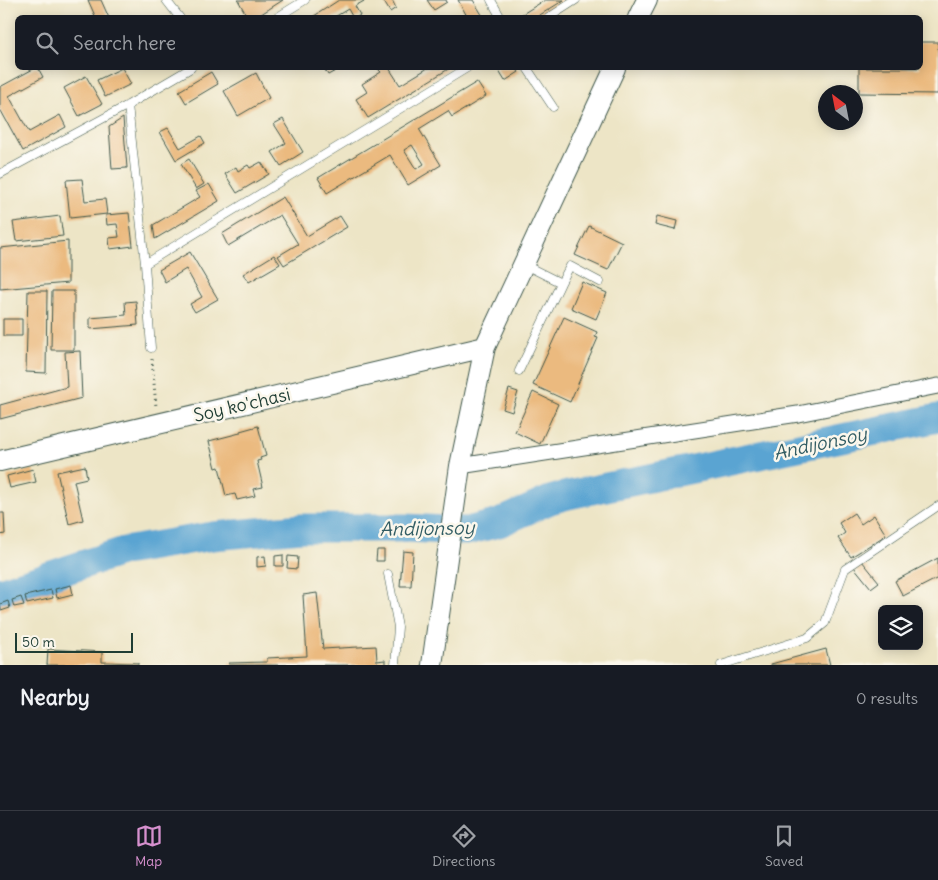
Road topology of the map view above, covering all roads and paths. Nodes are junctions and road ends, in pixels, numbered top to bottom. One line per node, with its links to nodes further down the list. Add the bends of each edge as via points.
1 (166, 0): 6 (lane)
2 (305, 0): 7 (lane)
3 (491, 0): 8 (lane)
4 (576, 0): 9 (lane)
5 (647, 0): 10 (main road)
6 (178, 15)
7 (281, 15)
8 (499, 15)
9 (553, 15)
10 (640, 15)
11 (188, 70): 15 (lane)
12 (464, 70): 18 (lane)
13 (528, 70): 16 (lane)
14 (614, 70): 19 (main road)
15 (128, 105): 17 (lane); 18 (lane)
16 (553, 107)
17 (0, 174)
18 (145, 264): 23 (lane)
19 (523, 264): 20 (lane); 22 (main road)
20 (561, 282): 21 (lane, via 570,266); 24 (lane)
21 (600, 282)
22 (485, 347): 26 (main road, Soy ko'chasi); 28 (main road)
23 (151, 348): 26 (path)
24 (519, 371)
25 (938, 386): 28 (street, via 798,414)
26 (158, 425): 27 (main road, Soy ko'chasi)
27 (0, 461)
28 (460, 466): 32 (main road)
29 (938, 506): 33 (lane, via 845,569 825,623 807,638)
30 (388, 574): 31 (lane, via 398,627)
31 (395, 665)
32 (432, 665)
33 (721, 665)

